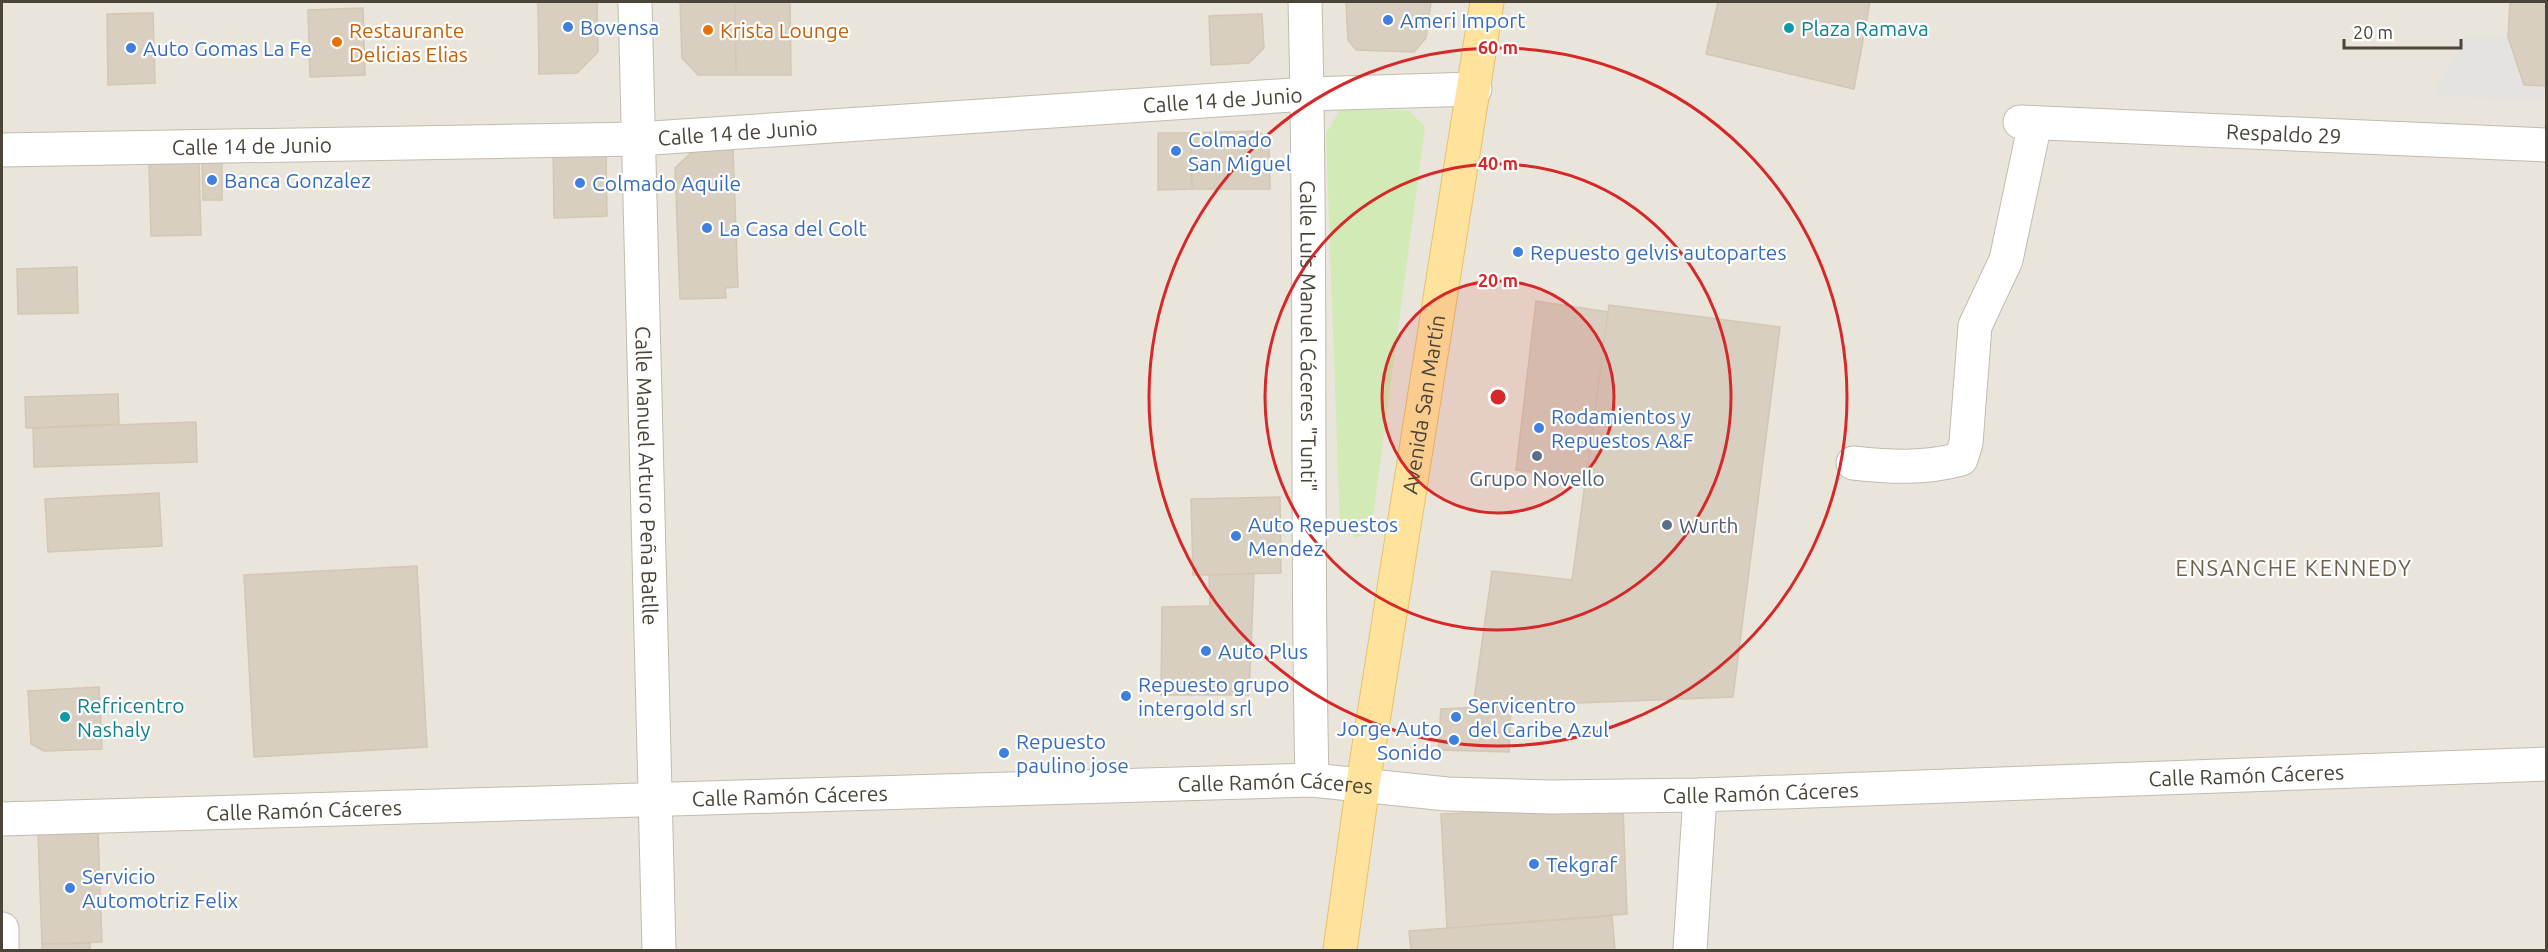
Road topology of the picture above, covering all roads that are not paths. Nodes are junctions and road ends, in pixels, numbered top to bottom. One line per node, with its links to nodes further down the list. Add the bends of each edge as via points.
1 (635, 2): 6 (street, Calle Manuel Arturo Peña Batlle)
2 (1305, 2): 5 (street, Calle Luis Manuel Cáceres "Tunti")
3 (1487, 2): 4 (main road, Avenida San Martín)
4 (1475, 89): 5 (street, Calle 14 de Junio); 12 (main road, Avenida San Martín)
5 (1307, 94): 6 (street, Calle 14 de Junio); 11 (street, Calle Luis Manuel Cáceres "Tunti")
6 (638, 139): 8 (street, Calle 14 de Junio); 14 (street, Calle Manuel Arturo Peña Batlle)
7 (2547, 145): 9 (street, Respaldo 29, via 2028,123 2006,260 1975,326 1966,443 1961,459 1902,468)
8 (2, 150)
9 (1852, 464)
10 (2547, 764): 13 (street, Calle Ramón Cáceres)
11 (1312, 780): 12 (street, Calle Ramón Cáceres); 14 (street, Calle Ramón Cáceres)
12 (1363, 784): 13 (street, Calle Ramón Cáceres, via 1459,794); 19 (main road, Avenida San Martín)
13 (1700, 795): 20 (street)
14 (654, 800): 15 (street, Calle Ramón Cáceres); 18 (street, Calle Manuel Arturo Peña Batlle)
15 (2, 819)
16 (2, 929): 17 (street)
17 (2, 951)
18 (659, 951)
19 (1340, 951)
20 (1690, 951)

